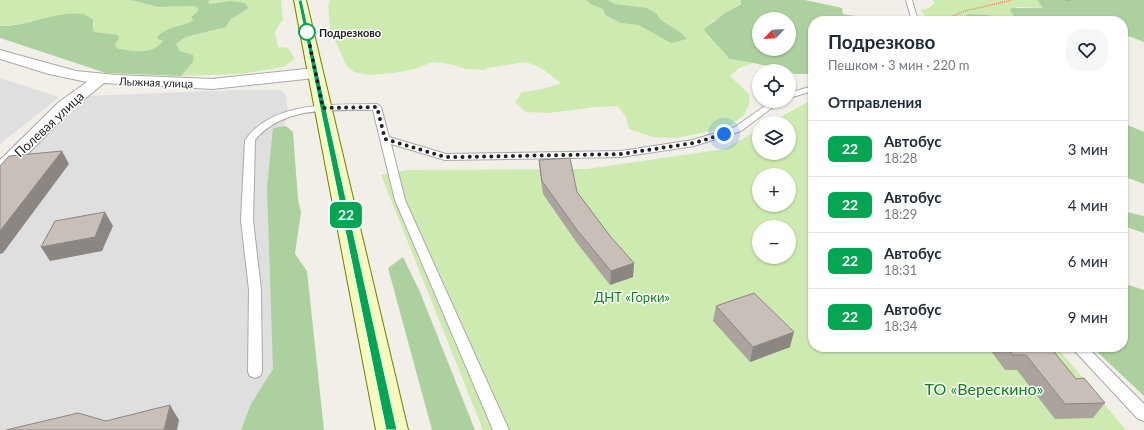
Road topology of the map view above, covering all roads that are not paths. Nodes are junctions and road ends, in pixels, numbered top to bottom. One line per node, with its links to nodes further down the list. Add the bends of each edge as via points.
1 (300, 0): 5 (main road)
2 (909, 0): 3 (lane)
3 (914, 16)
4 (0, 54): 6 (street, Лыжная улица, via 54,71)
5 (315, 73): 6 (street, Лыжная улица, via 212,84); 9 (main road)
6 (100, 79): 12 (street, Полевая улица, via 65,106)
7 (808, 90): 8 (lane)
8 (796, 94)
9 (323, 108): 11 (lane, via 377,107); 14 (lane, via 283,116 266,124 250,140 247,220 255,290); 16 (main road)
10 (767, 108): 11 (lane, via 738,129 694,143 621,154 445,157)
11 (385, 139): 17 (lane, via 400,200)
12 (0, 171)
13 (1083, 352): 15 (lane)
14 (255, 372)
15 (1144, 414)
16 (392, 430)
17 (501, 430)

